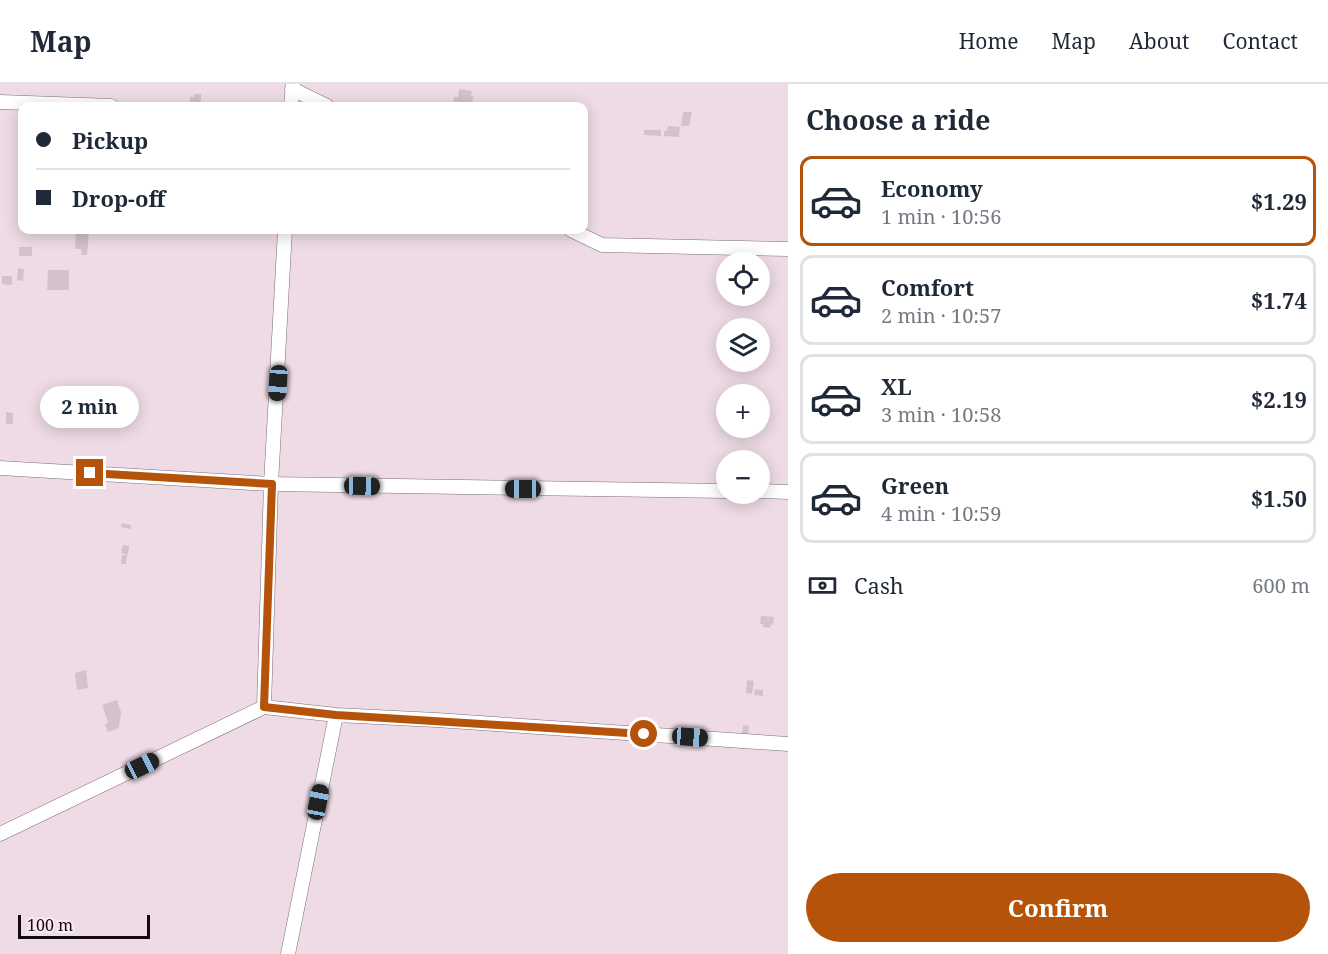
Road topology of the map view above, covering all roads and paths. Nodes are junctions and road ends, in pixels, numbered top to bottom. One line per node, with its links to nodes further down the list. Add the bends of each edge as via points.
1 (293, 87): 3 (street); 4 (street)
2 (0, 102): 5 (street)
3 (291, 102)
4 (320, 102)
5 (18, 103)
6 (285, 234): 10 (street)
7 (579, 234): 8 (street, via 602,245)
8 (788, 249)
9 (0, 468): 10 (street)
10 (272, 484): 11 (street); 14 (street)
11 (716, 491)
12 (770, 492): 13 (street)
13 (788, 492)
14 (264, 707): 15 (street); 17 (street)
15 (336, 715): 16 (street); 18 (street)
16 (788, 744)
17 (0, 834)
18 (288, 954)

